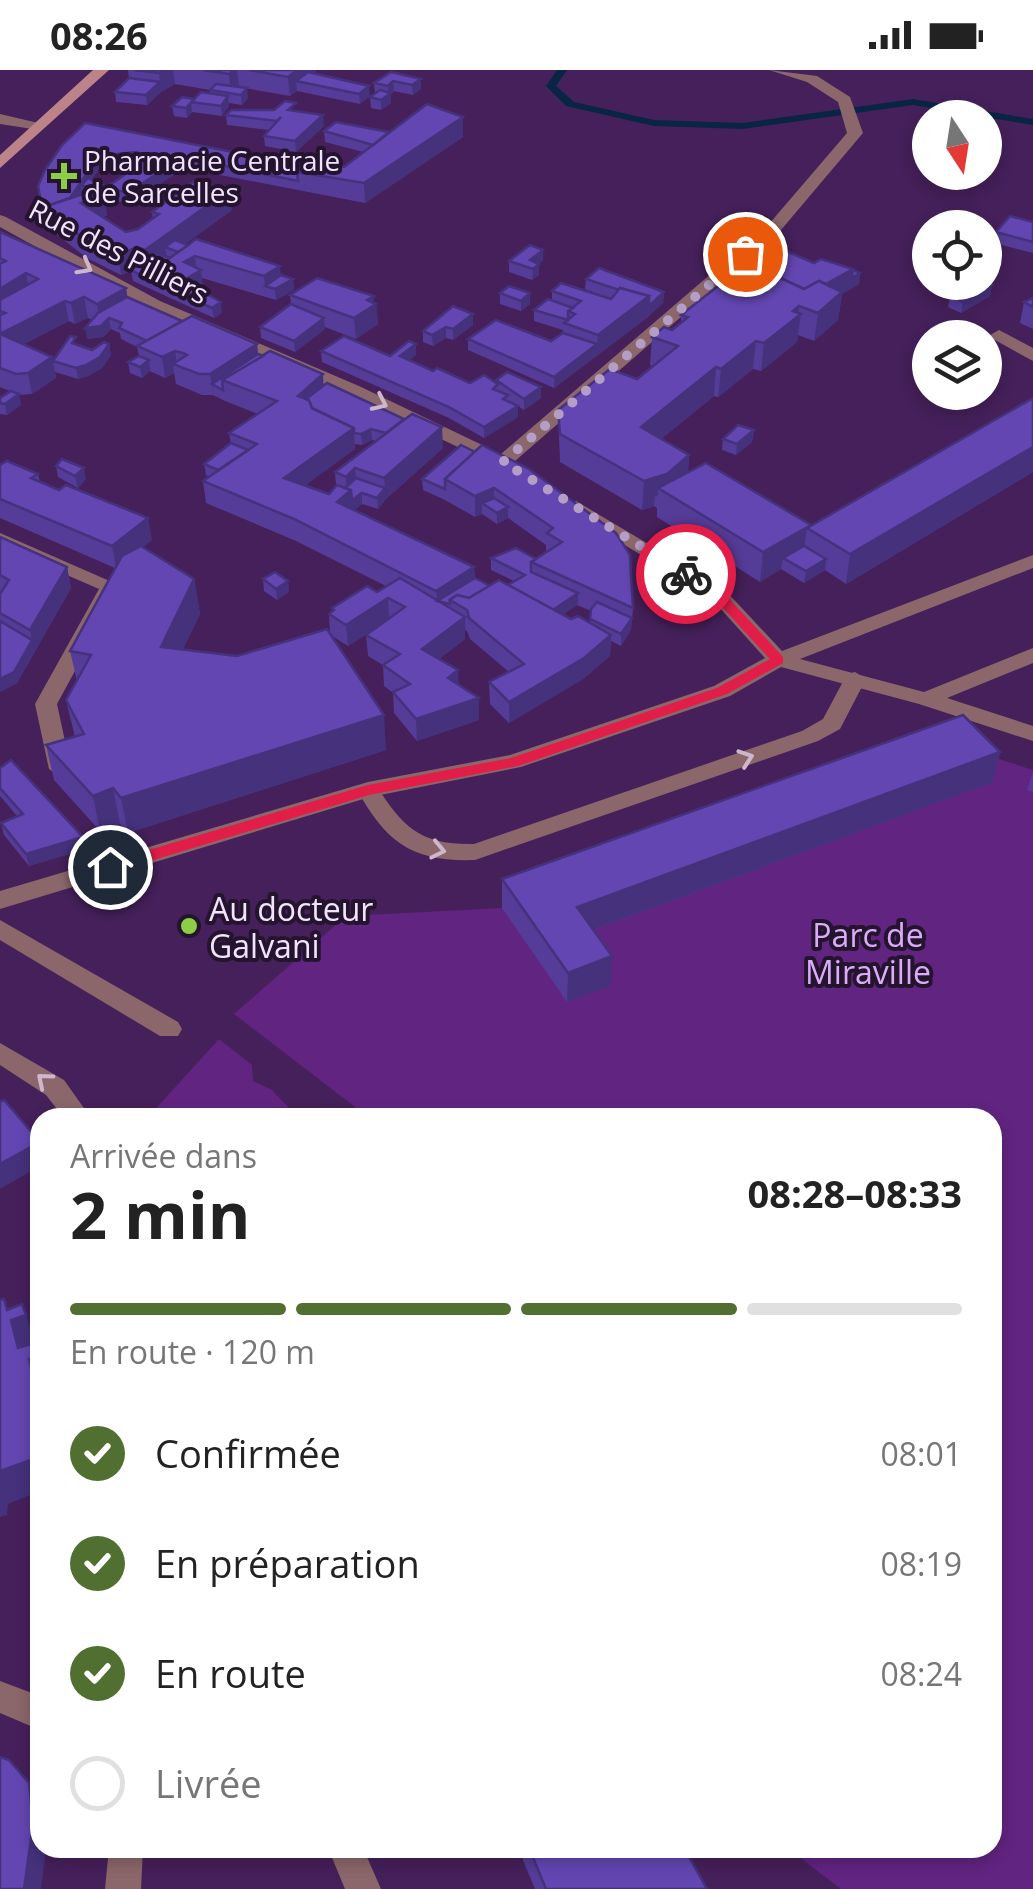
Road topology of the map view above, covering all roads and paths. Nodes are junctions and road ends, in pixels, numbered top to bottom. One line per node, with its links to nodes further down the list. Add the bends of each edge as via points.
1 (102, 70): 4 (main road)
2 (776, 70): 6 (street, Rue des Pilliers, one-way to 2, via 154,305 511,467 775,228 856,133 848,109 812,79)
3 (0, 118): 4 (street)
4 (39, 125): 5 (main road)
5 (3, 156)
6 (0, 220)
7 (1002, 338): 8 (street)
8 (1033, 356)
9 (552, 492): 13 (street, via 717,593)
10 (0, 539): 17 (street, via 111,586 46,704)
11 (1033, 560): 13 (street)
12 (1033, 655): 15 (street)
13 (778, 660): 14 (street); 18 (street, via 722,691 513,762)
14 (855, 679): 15 (street); 18 (street, one-way to 14, via 406,840 441,854 475,852 810,736 832,724)
15 (926, 698): 16 (street)
16 (1033, 734)
17 (60, 769)
18 (368, 790): 19 (street)
19 (0, 900)
20 (0, 930): 21 (street)
21 (168, 1028)
22 (0, 1053): 23 (street, one-way to 22, via 38,1072)
23 (74, 1108)
24 (0, 1697): 25 (street)
25 (30, 1709)
26 (125, 1858): 28 (street)
27 (349, 1858): 29 (street)
28 (123, 1889)
29 (363, 1889)

